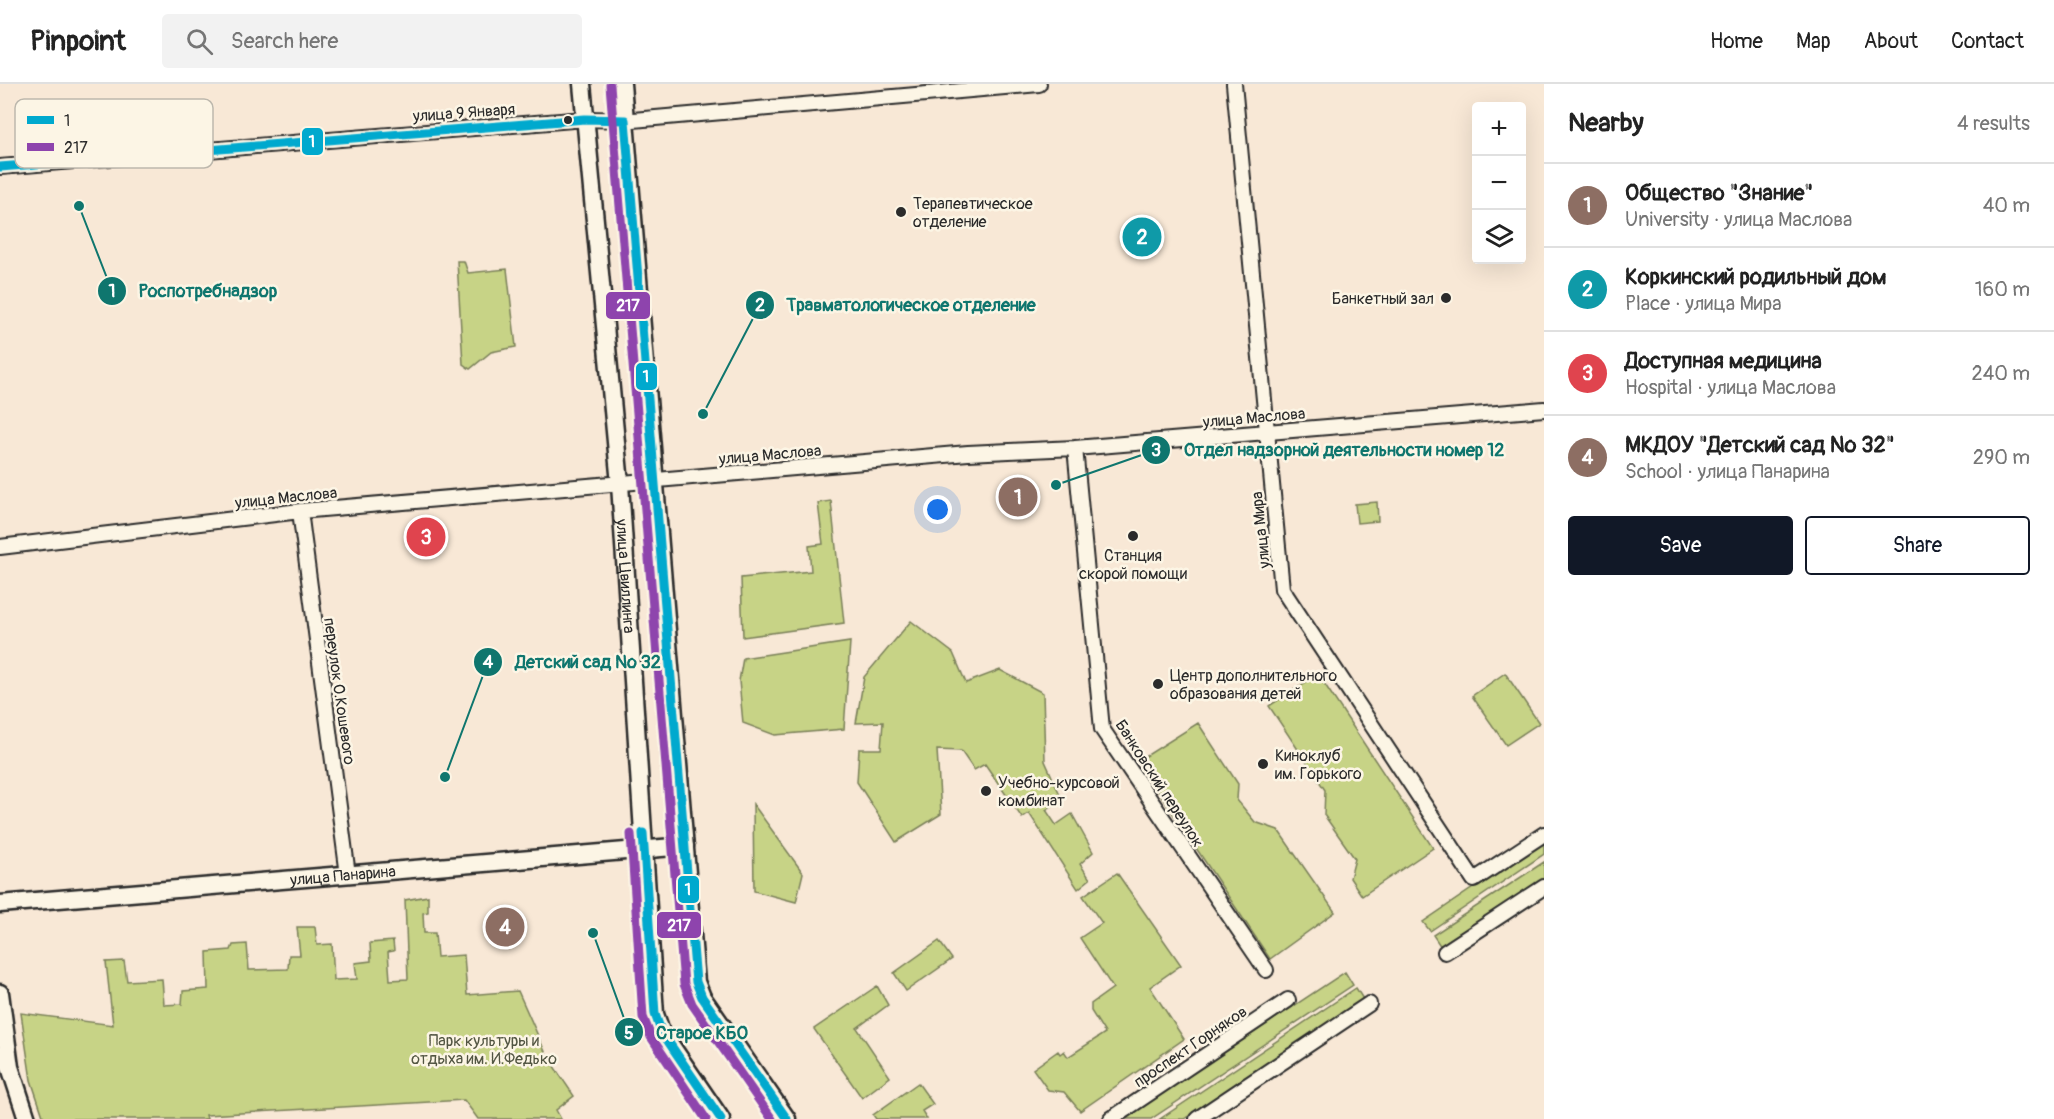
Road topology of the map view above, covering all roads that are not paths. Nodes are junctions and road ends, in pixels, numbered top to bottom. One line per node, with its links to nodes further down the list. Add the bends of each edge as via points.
1 (582, 84): 5 (street, улица Цвиллинга)
2 (622, 84): 6 (street)
3 (1039, 84): 6 (street, улица 9 Января)
4 (1234, 84): 11 (street, улица Мира)
5 (585, 119): 6 (street, улица 9 Января); 7 (street, улица 9 Января); 14 (street, улица Цвиллинга)
6 (625, 120): 13 (street)
7 (213, 150)
8 (15, 166): 9 (street, улица 9 Января)
9 (0, 167)
10 (1544, 409): 11 (street, улица Маслова)
11 (1267, 432): 12 (street, улица Маслова); 17 (street, улица Мира, via 1282,589 1474,880)
12 (1075, 448): 13 (street, улица Маслова, via 968,453); 24 (street, Банковский переулок, via 1102,729)
13 (656, 481): 14 (street, улица Маслова); 18 (street)
14 (620, 484): 15 (street, улица Маслова); 19 (street, улица Цвиллинга)
15 (300, 511): 16 (street, улица Маслова); 20 (street, переулок О.Кошевого)
16 (0, 547)
17 (1544, 834)
18 (685, 846): 19 (street, улица Панарина); 31 (street, via 696,982 702,997)
19 (644, 849): 20 (street, улица Панарина); 30 (street, улица Цвиллинга, via 655,1014 661,1030)
20 (348, 874): 22 (street, улица Панарина)
21 (1544, 886): 23 (street)
22 (0, 904)
23 (1445, 952)
24 (1266, 970)
25 (0, 993): 28 (street)
26 (1288, 1000): 32 (street, проспект Горняков)
27 (1369, 1004): 33 (street)
28 (5, 1068): 29 (street)
29 (27, 1119)
30 (721, 1119)
31 (787, 1119)
32 (1111, 1119)
33 (1197, 1119)

